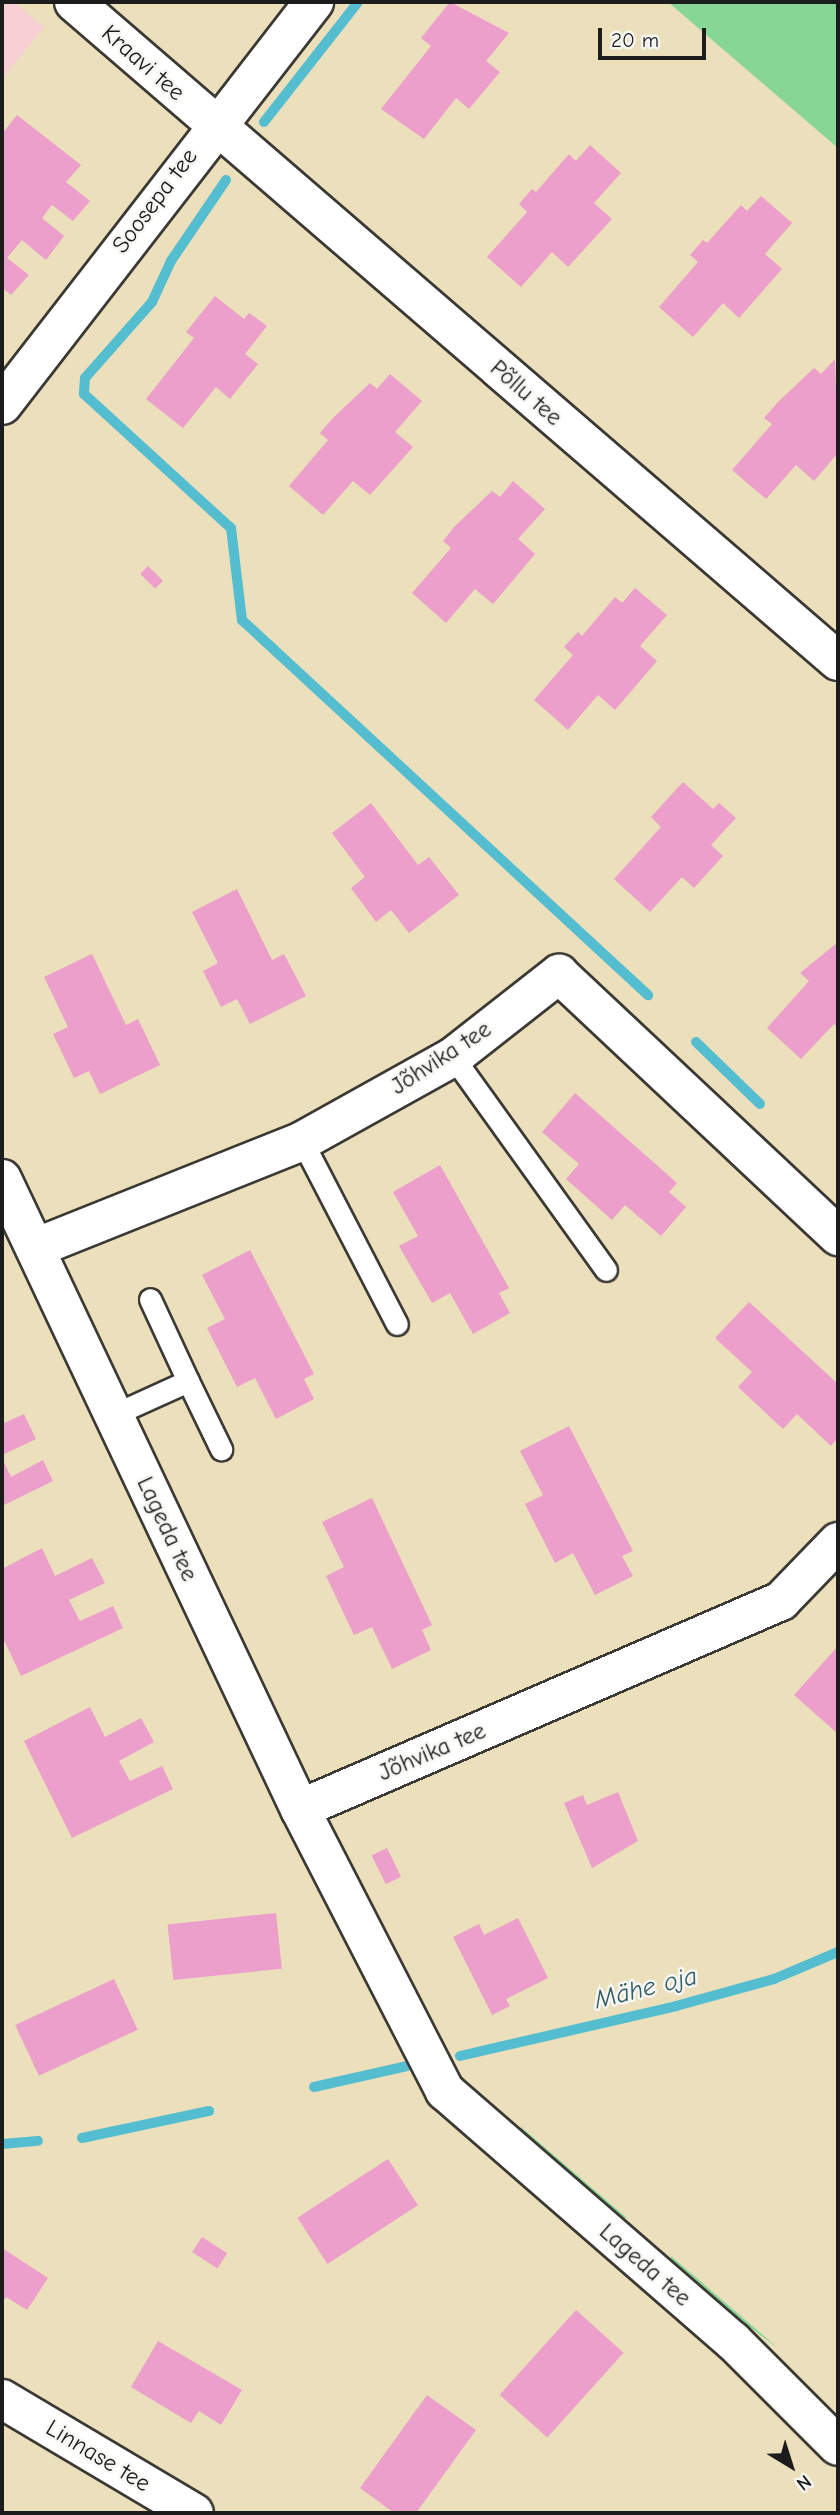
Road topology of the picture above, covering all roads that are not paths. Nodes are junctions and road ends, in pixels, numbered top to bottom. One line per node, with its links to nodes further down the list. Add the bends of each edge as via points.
1 (74, 2): 3 (street, Kraavi tee)
2 (314, 2): 3 (street, Soosepa tee)
3 (213, 125): 4 (street, Soosepa tee); 5 (street, Põllu tee)
4 (2, 405)
5 (838, 662)
6 (453, 1057): 7 (street, Jõhvika tee); 9 (street, Jõhvika tee, via 559,974); 11 (lane)
7 (302, 1141): 10 (street, Jõhvika tee); 13 (lane)
8 (2, 1179): 10 (street)
9 (838, 1236)
10 (35, 1248): 15 (street, Lageda tee)
11 (606, 1270)
12 (150, 1299): 14 (lane)
13 (397, 1324)
14 (188, 1381): 15 (lane); 16 (lane)
15 (113, 1415): 18 (street, Lageda tee)
16 (221, 1449)
17 (838, 1542): 18 (street, Jõhvika tee, via 781,1601)
18 (300, 1809): 20 (street, Lageda tee, via 445,2091 733,2341)
19 (2, 2399): 21 (street, Linnase tee)
20 (838, 2446)
21 (194, 2513)

